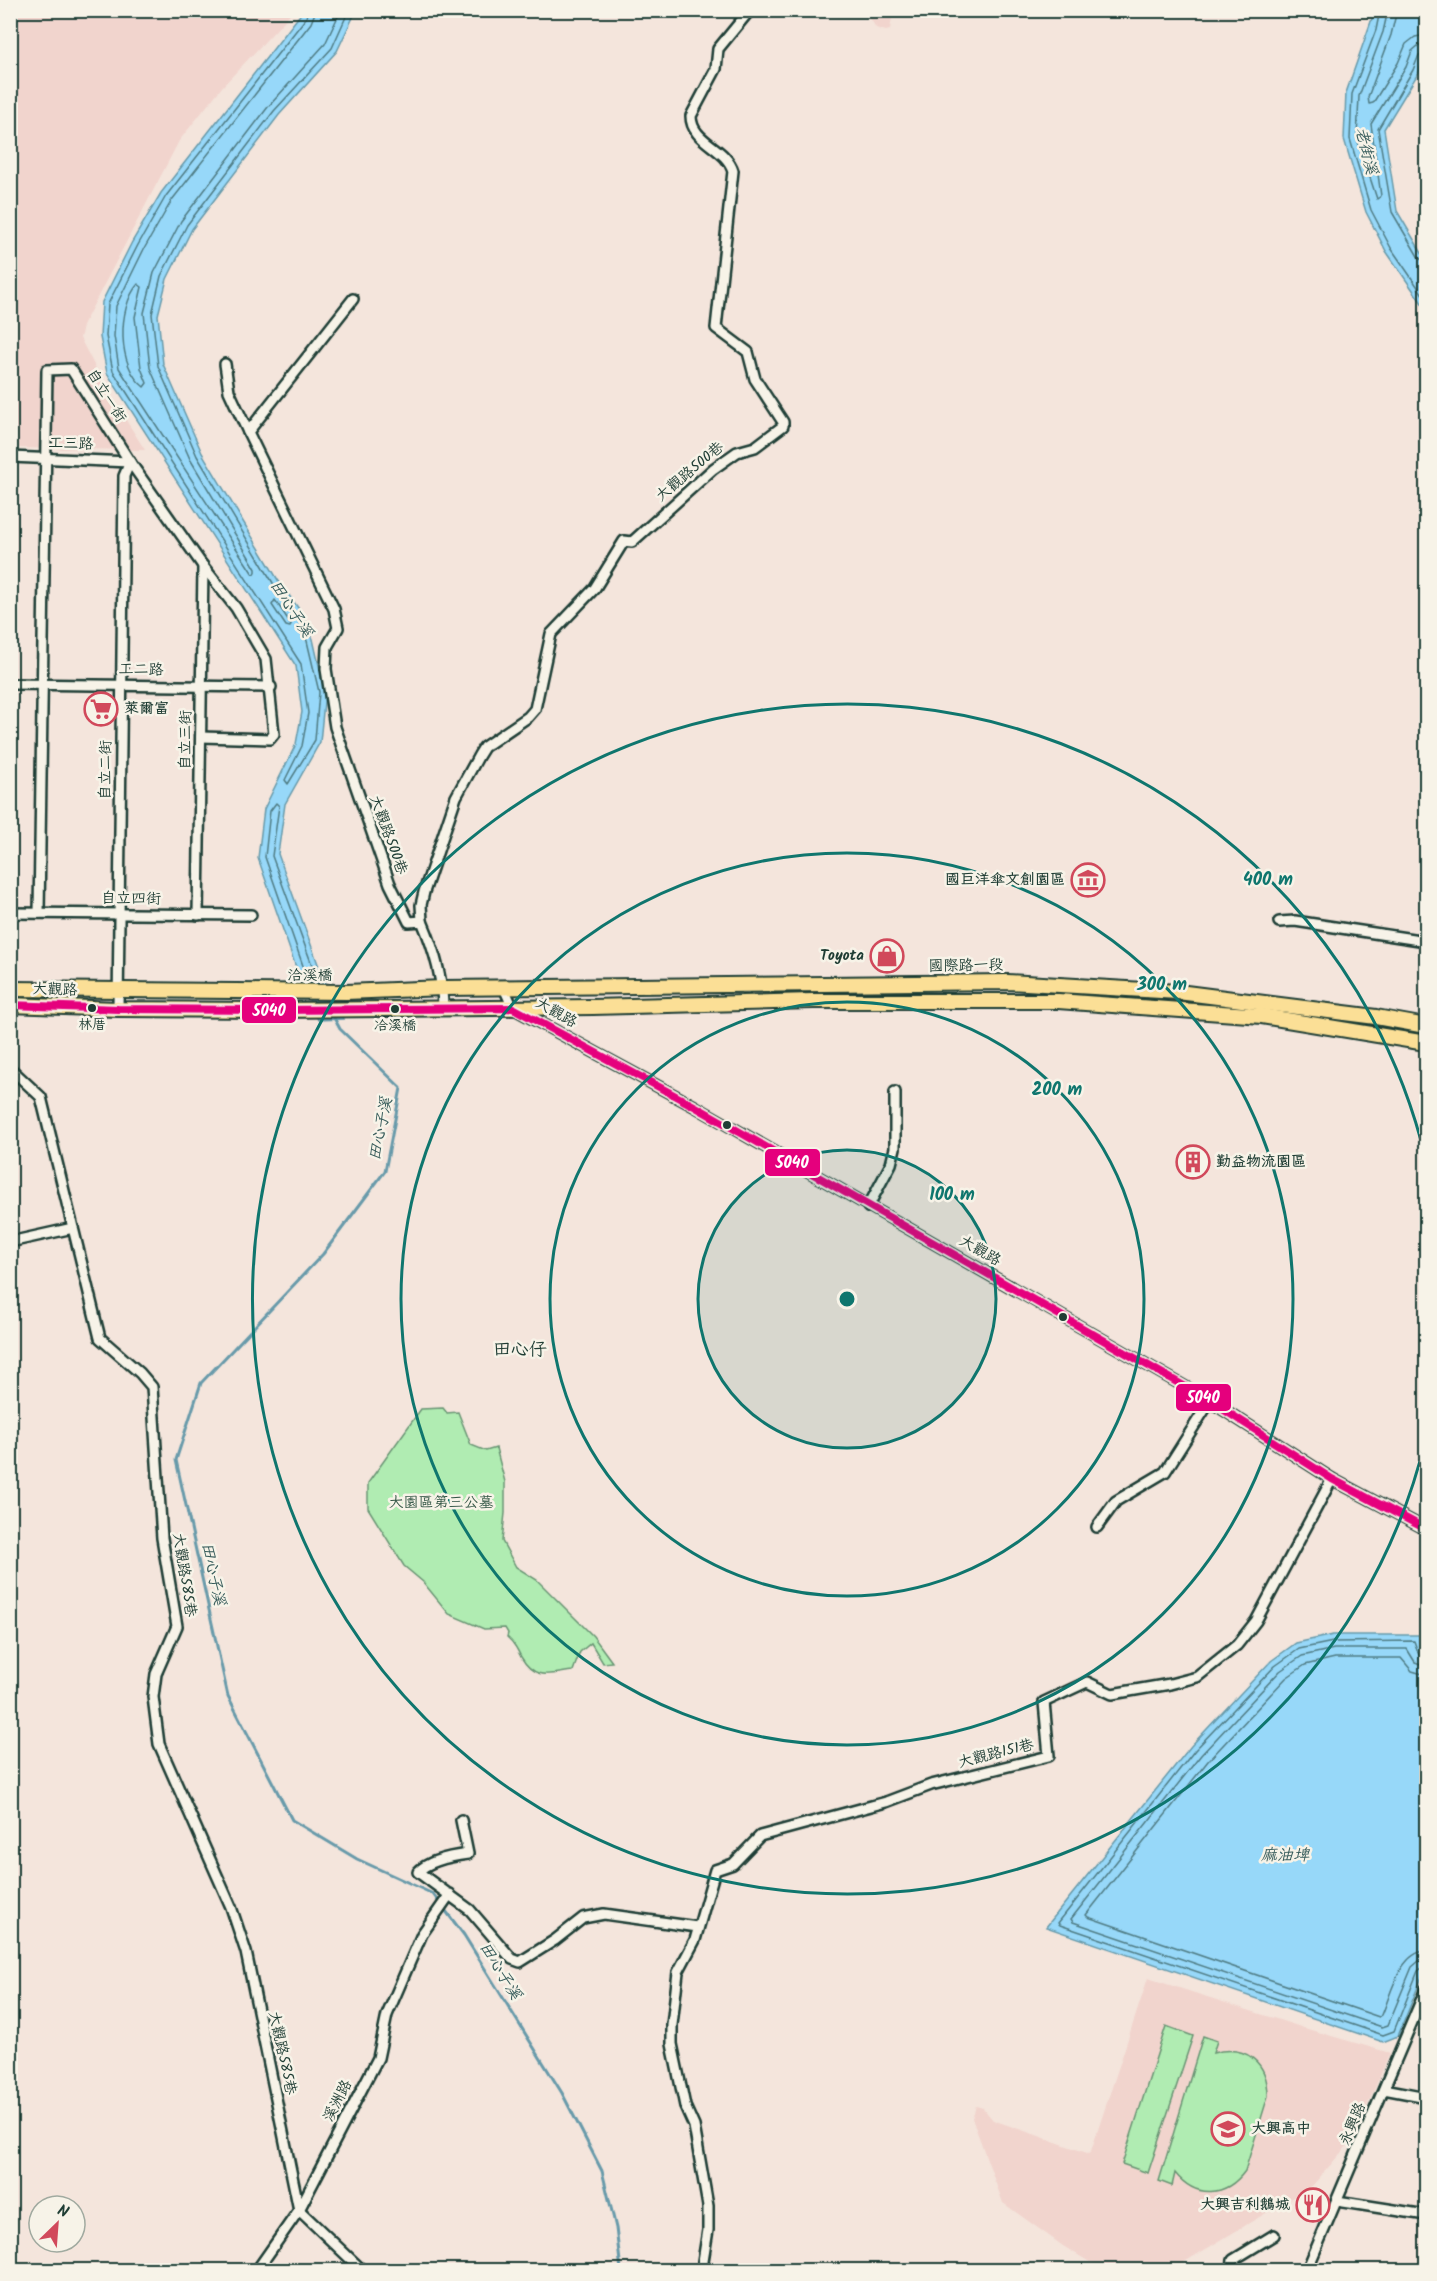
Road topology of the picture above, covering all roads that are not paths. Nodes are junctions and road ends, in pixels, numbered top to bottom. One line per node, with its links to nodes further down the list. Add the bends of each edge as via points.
1 (750, 10): 20 (street, 大觀路500巷, via 718,49 716,69 691,122 697,135 730,160 734,171 716,328 748,351 755,380 783,426 756,447 737,452 712,469 632,542 624,541 595,588 551,634 535,709 484,747 456,797 424,892)
2 (353, 299): 4 (street)
3 (225, 364): 4 (street, via 229,391)
4 (248, 432): 20 (street, 大觀路500巷, via 334,609 338,628 327,647 326,669 335,727 390,884 409,922)
5 (10, 457): 6 (street, 工三路)
6 (46, 458): 7 (street, 工三路); 7 (street, 自立一街, via 47,370 71,369); 10 (street, 自立一街)
7 (130, 462): 8 (street); 11 (street, 自立二街, via 124,476)
8 (203, 566): 12 (street, 自立三街); 13 (street, via 236,608 266,659)
9 (10, 684): 10 (street, 工二路)
10 (43, 684): 11 (street, 工二路); 16 (street, 自立一街)
11 (122, 685): 12 (street, 工二路); 17 (street, 自立二街)
12 (202, 686): 13 (street, 工二路); 14 (street, 自立三街)
13 (271, 687): 14 (street, via 274,734 270,739)
14 (201, 737): 18 (street, 自立三街)
15 (10, 913): 16 (street, 自立四街)
16 (39, 913): 17 (street, 自立四街)
17 (119, 914): 18 (street, 自立四街); 27 (street, 自立二街)
18 (198, 915): 19 (street, 自立四街)
19 (251, 915)
20 (422, 921): 24 (street, 大觀路500巷)
21 (1279, 922): 22 (street, via 1296,921)
22 (1426, 941)
23 (876, 983): 25 (main road, 國際路一段); 29 (main road); 34 (main road, 國際路一段, via 1008,982 1169,992)
24 (443, 988): 25 (main road); 28 (main road, 洽溪橋); 31 (street, 大觀路500巷)
25 (504, 988): 32 (street, 大觀路)
26 (10, 989): 27 (main road, 大觀路)
27 (118, 992): 28 (main road, 大觀路); 33 (street, 自立二街)
28 (273, 992)
29 (876, 1001): 32 (main road); 35 (main road, via 1058,1001 1262,1016)
30 (10, 1005): 33 (main road, 大觀路)
31 (443, 1008): 32 (main road, 大觀路); 33 (main road, 大觀路)
32 (513, 1008): 38 (street, 大觀路, via 696,1107)
33 (118, 1009)
34 (1426, 1026)
35 (1426, 1043)
36 (10, 1068): 39 (street, 大觀路585巷, via 41,1097)
37 (895, 1092): 38 (street, via 895,1148 891,1164)
38 (868, 1207): 41 (street, 大觀路)
39 (73, 1228): 40 (street); 52 (street, 大觀路585巷, via 100,1338 152,1387 162,1538 177,1626 156,1674 154,1721 164,1758 231,1907 246,1952)
40 (10, 1242)
41 (1210, 1401): 42 (street, 大觀路); 43 (street, via 1165,1472 1116,1501)
42 (1332, 1479): 44 (street, 大觀路); 47 (street, 大觀路151巷, via 1256,1621 1237,1645 1197,1677 1112,1694 1087,1682 1044,1702 1049,1756 931,1785 886,1802 760,1836 733,1864 715,1870)
43 (1097, 1527)
44 (1426, 1529)
45 (462, 1820): 46 (street, via 468,1854 454,1855 418,1872)
46 (450, 1894): 47 (street, via 470,1910 512,1959 520,1962 583,1918 604,1914); 52 (street, 溪洲路, via 423,1934 387,2015 378,2058)
47 (697, 1927): 57 (street, via 695,1940 678,1972 672,2044 685,2106 694,2126 708,2206)
48 (1426, 1989): 49 (street, 永興路)
49 (1384, 2090): 50 (street); 51 (street, 永興路)
50 (1426, 2097)
51 (1337, 2201): 53 (street); 59 (street, 永興路)
52 (299, 2210): 55 (street, 溪洲路); 56 (street)
53 (1426, 2215)
54 (1274, 2235): 58 (street, via 1233,2260)
55 (257, 2271)
56 (362, 2271)
57 (704, 2271)
58 (1232, 2271)
59 (1307, 2271)

